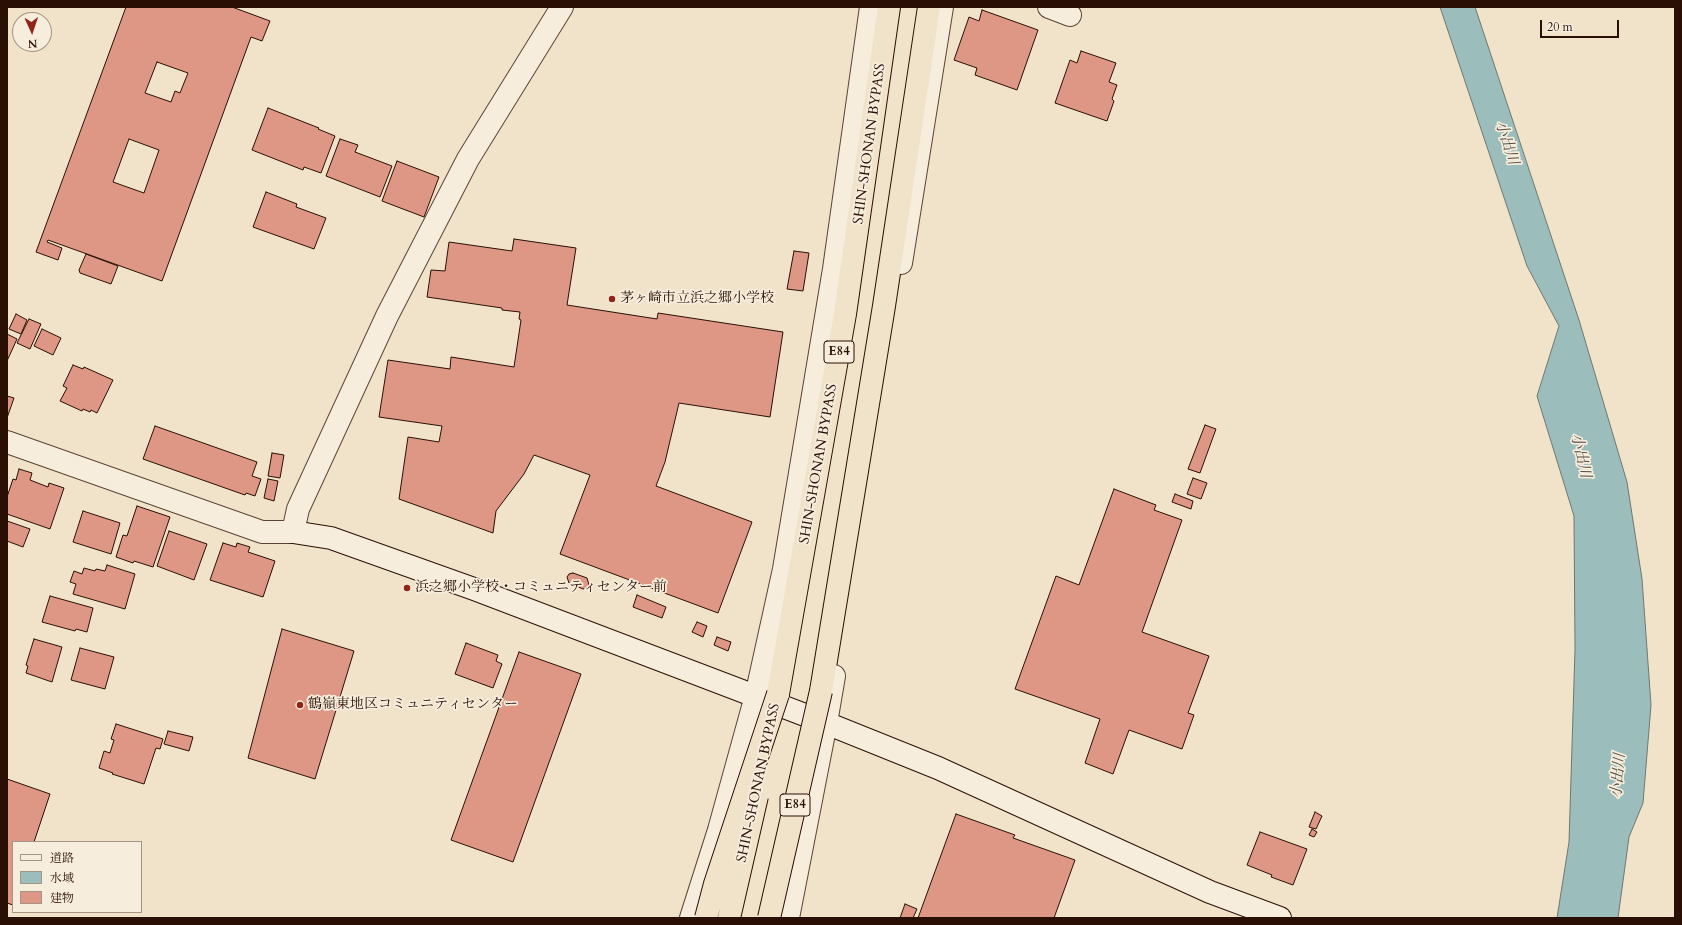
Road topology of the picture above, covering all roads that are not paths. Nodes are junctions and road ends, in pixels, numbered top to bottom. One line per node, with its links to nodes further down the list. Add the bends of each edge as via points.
1 (562, 7): 9 (street, via 468,159 391,308 298,509)
2 (871, 7): 12 (street, via 834,269 787,554)
3 (889, 7): 11 (highway, SHIN-SHONAN BYPASS / E84, via 846,314)
4 (929, 7): 10 (highway, E84, via 883,314)
5 (942, 7): 13 (street)
6 (1049, 7): 7 (street)
7 (1070, 15)
8 (7, 442): 9 (street, via 262,532)
9 (293, 532): 12 (street, via 331,538)
10 (822, 691): 17 (highway, E84, bridge); 18 (highway, E84, bridge)
11 (778, 694): 15 (highway, bridge); 16 (highway, SHIN-SHONAN BYPASS / E84, bridge)
12 (756, 696): 13 (street); 14 (street, via 719,830)
13 (826, 723): 19 (street); 20 (street, via 938,768 1210,892)
14 (691, 918)
15 (706, 918)
16 (729, 918)
17 (769, 918)
18 (781, 918)
19 (788, 918)
20 (1280, 918)

